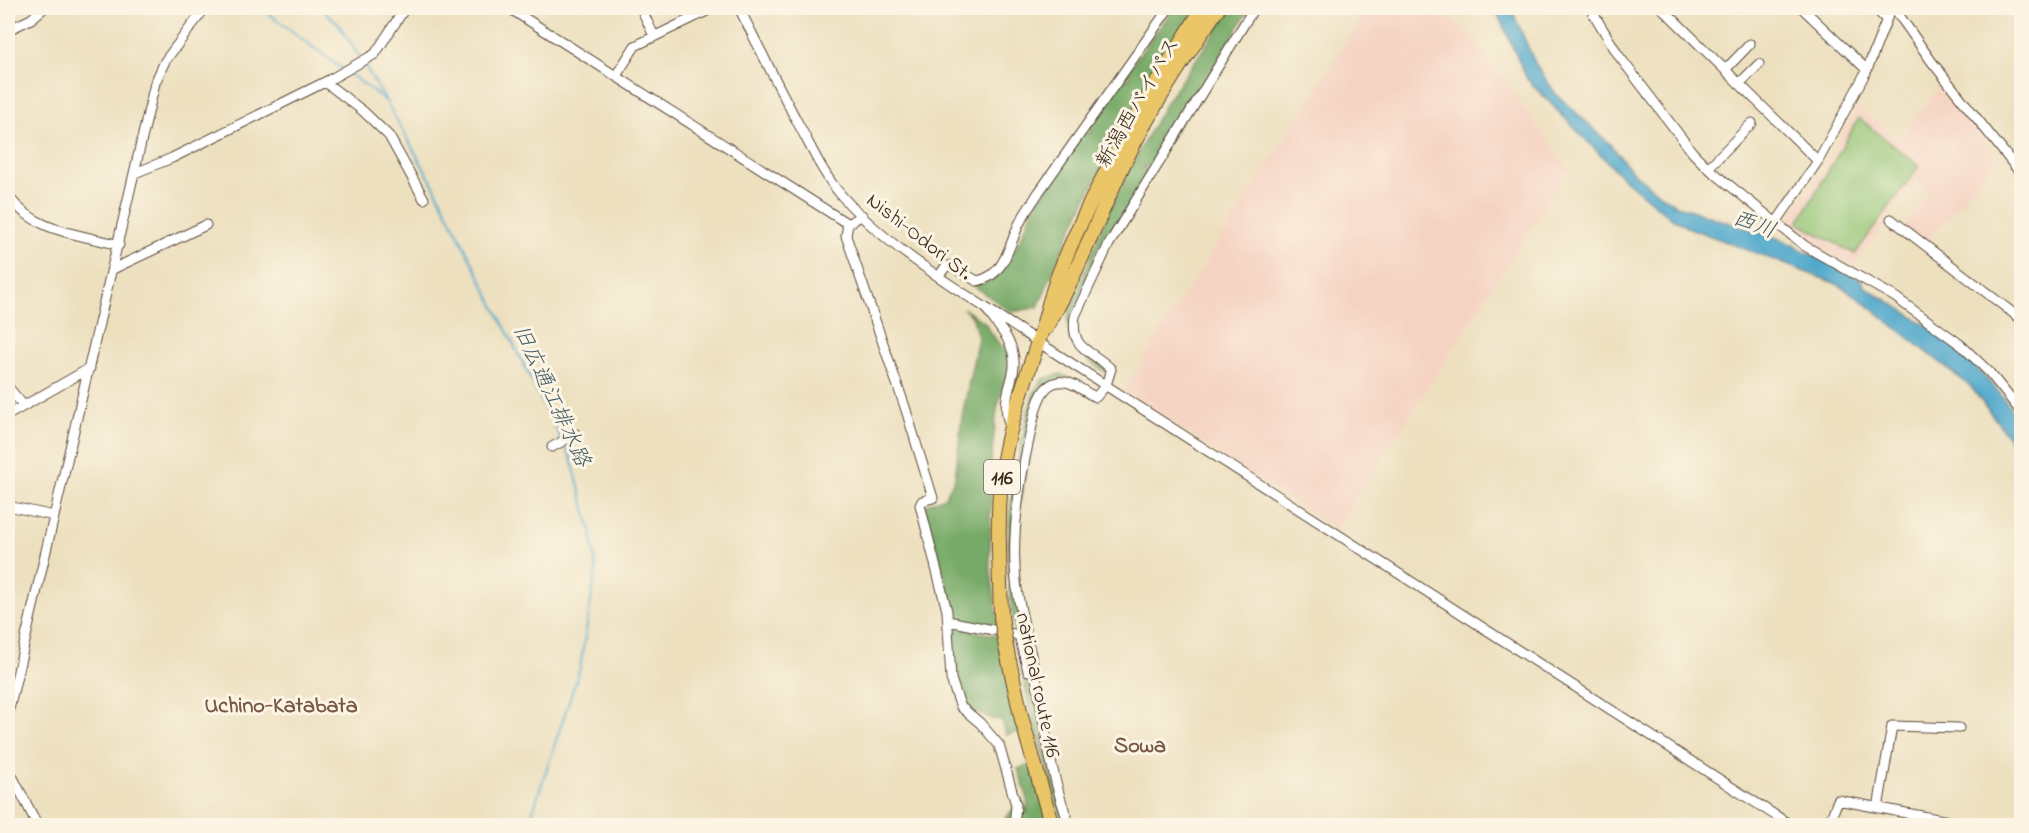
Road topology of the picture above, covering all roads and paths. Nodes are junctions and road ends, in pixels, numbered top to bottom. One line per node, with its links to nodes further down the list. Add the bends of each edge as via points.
1 (205, 8): 30 (street, via 154,83)
2 (405, 8): 25 (street, via 375,54)
3 (509, 8): 24 (street)
4 (641, 8): 19 (street)
5 (713, 8): 19 (street)
6 (739, 8): 34 (street, Nishi-Odori St., via 817,161 841,195)
7 (1169, 8): 41 (street, via 1039,192 999,269 977,281 951,266 946,266)
8 (1203, 8): 44 (highway, 新潟西バイパス / 116, via 1150,93 1084,215 1047,305)
9 (1218, 8): 44 (highway, 新潟西バイパス / 116, via 1137,139)
10 (1254, 8): 46 (street, via 1109,244 1075,316 1073,328 1081,347 1111,369)
11 (1590, 8): 29 (street, via 1619,56)
12 (1662, 8): 22 (street)
13 (1802, 8): 23 (street)
14 (1874, 8): 17 (street)
15 (1893, 8): 17 (street); 31 (street)
16 (39, 9): 18 (street, via 31,20)
17 (1886, 19): 23 (street)
18 (8, 30)
19 (654, 36): 24 (street, via 635,46)
20 (1750, 44): 22 (street)
21 (1759, 64): 26 (street)
22 (1725, 70): 26 (street)
23 (1867, 70): 28 (street)
24 (616, 76): 36 (street)
25 (327, 81): 30 (street); 33 (street, via 389,136)
26 (1739, 84): 28 (street)
27 (1752, 123): 29 (street)
28 (1818, 161): 37 (street)
29 (1708, 168): 37 (street)
30 (135, 173): 39 (street)
31 (2022, 175)
32 (8, 196): 39 (street, via 29,216 54,231)
33 (424, 199)
34 (862, 215): 36 (street); 41 (street, Nishi-Odori St.)
35 (1891, 219): 43 (street)
36 (848, 224): 56 (street, via 846,236 933,498 920,505)
37 (1775, 224): 49 (street, via 1945,332 1989,372)
38 (206, 225): 40 (street)
39 (119, 245): 40 (street)
40 (113, 269): 45 (street)
41 (939, 276): 42 (street, Nishi-Odori St.)
42 (985, 306): 44 (street, Nishi-Odori St.); 51 (street, via 1014,354 1005,400)
43 (2022, 320)
44 (1038, 342): 46 (street, Nishi-Odori St.); 51 (highway, national route 116 / 116)
45 (90, 368): 48 (street); 55 (street)
46 (1106, 385): 57 (street, via 1096,397 1070,383 1052,384 1044,391 1032,428 1018,503 1015,566); 66 (street, Nishi-Odori St.)
47 (8, 387): 48 (street)
48 (24, 406): 50 (street)
49 (2022, 413)
50 (8, 415)
51 (1010, 427): 64 (highway, national route 116 / 116, bridge, via 997,537 1001,617 1022,720)
52 (576, 434): 53 (street)
53 (552, 447)
54 (8, 506): 55 (street)
55 (54, 516): 58 (street)
56 (948, 621): 57 (street, via 1019,635 1030,682); 63 (street, via 951,679 961,707 999,746 1016,805)
57 (1036, 681): 65 (street, via 1046,747)
58 (8, 714)
59 (1959, 728): 61 (street, via 1892,726)
60 (8, 768): 62 (street)
61 (1878, 808): 67 (street, via 1838,800); 68 (street, via 1948,821)
62 (38, 825)
63 (1014, 825)
64 (1052, 825)
65 (1070, 825)
66 (1792, 825)
67 (1828, 825)
68 (1947, 825)

